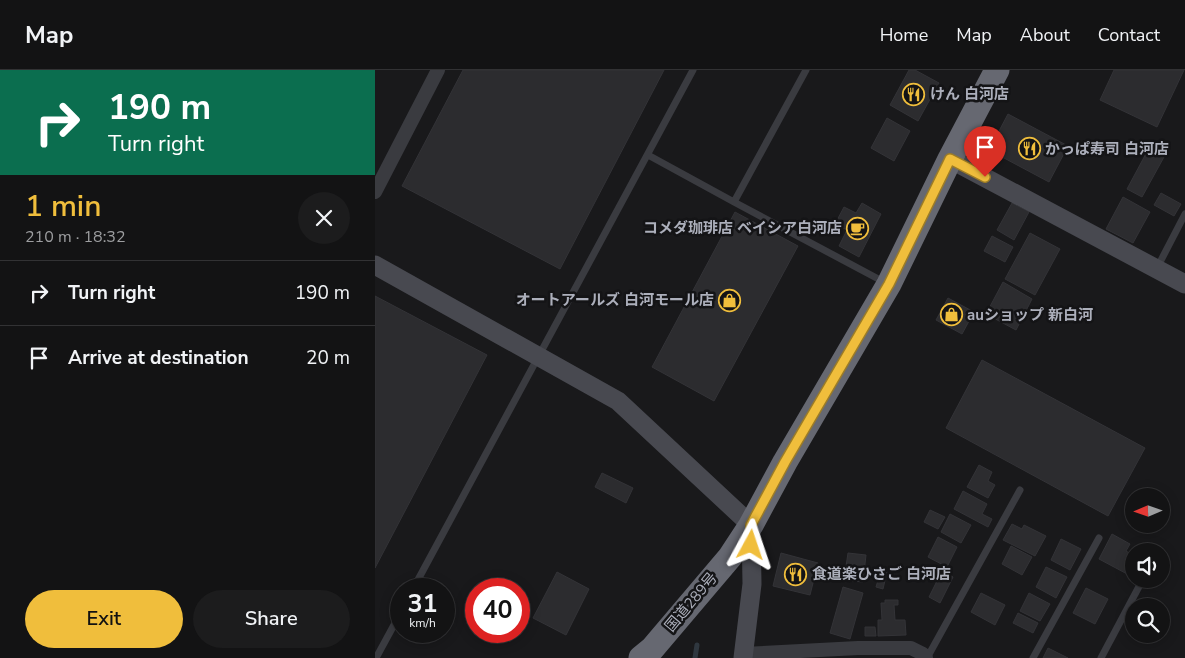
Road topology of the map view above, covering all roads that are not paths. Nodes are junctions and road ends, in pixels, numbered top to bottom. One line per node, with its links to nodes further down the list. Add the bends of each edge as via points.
1 (438, 70): 7 (street)
2 (693, 70): 5 (lane)
3 (806, 70): 8 (lane)
4 (997, 70): 6 (highway, 国道289号)
5 (648, 155): 8 (lane); 14 (lane)
6 (950, 159): 11 (street); 12 (highway, 国道289号)
7 (375, 192)
8 (734, 202): 12 (lane)
9 (1185, 214): 11 (lane)
10 (375, 265): 14 (street)
11 (1157, 268): 13 (street)
12 (889, 284): 16 (highway, 国道289号)
13 (1185, 284)
14 (538, 356): 16 (street, via 618,401); 18 (lane)
15 (1020, 490): 24 (lane)
16 (751, 525): 21 (street, via 752,584); 23 (highway, 国道289号, via 730,556)
17 (1099, 538): 25 (lane)
18 (419, 578)
19 (1138, 588): 26 (lane)
20 (390, 632): 22 (lane)
21 (743, 656): 24 (street, via 858,648 911,648)
22 (376, 658)
23 (641, 658)
24 (927, 658)
25 (1033, 658)
26 (1101, 658)

